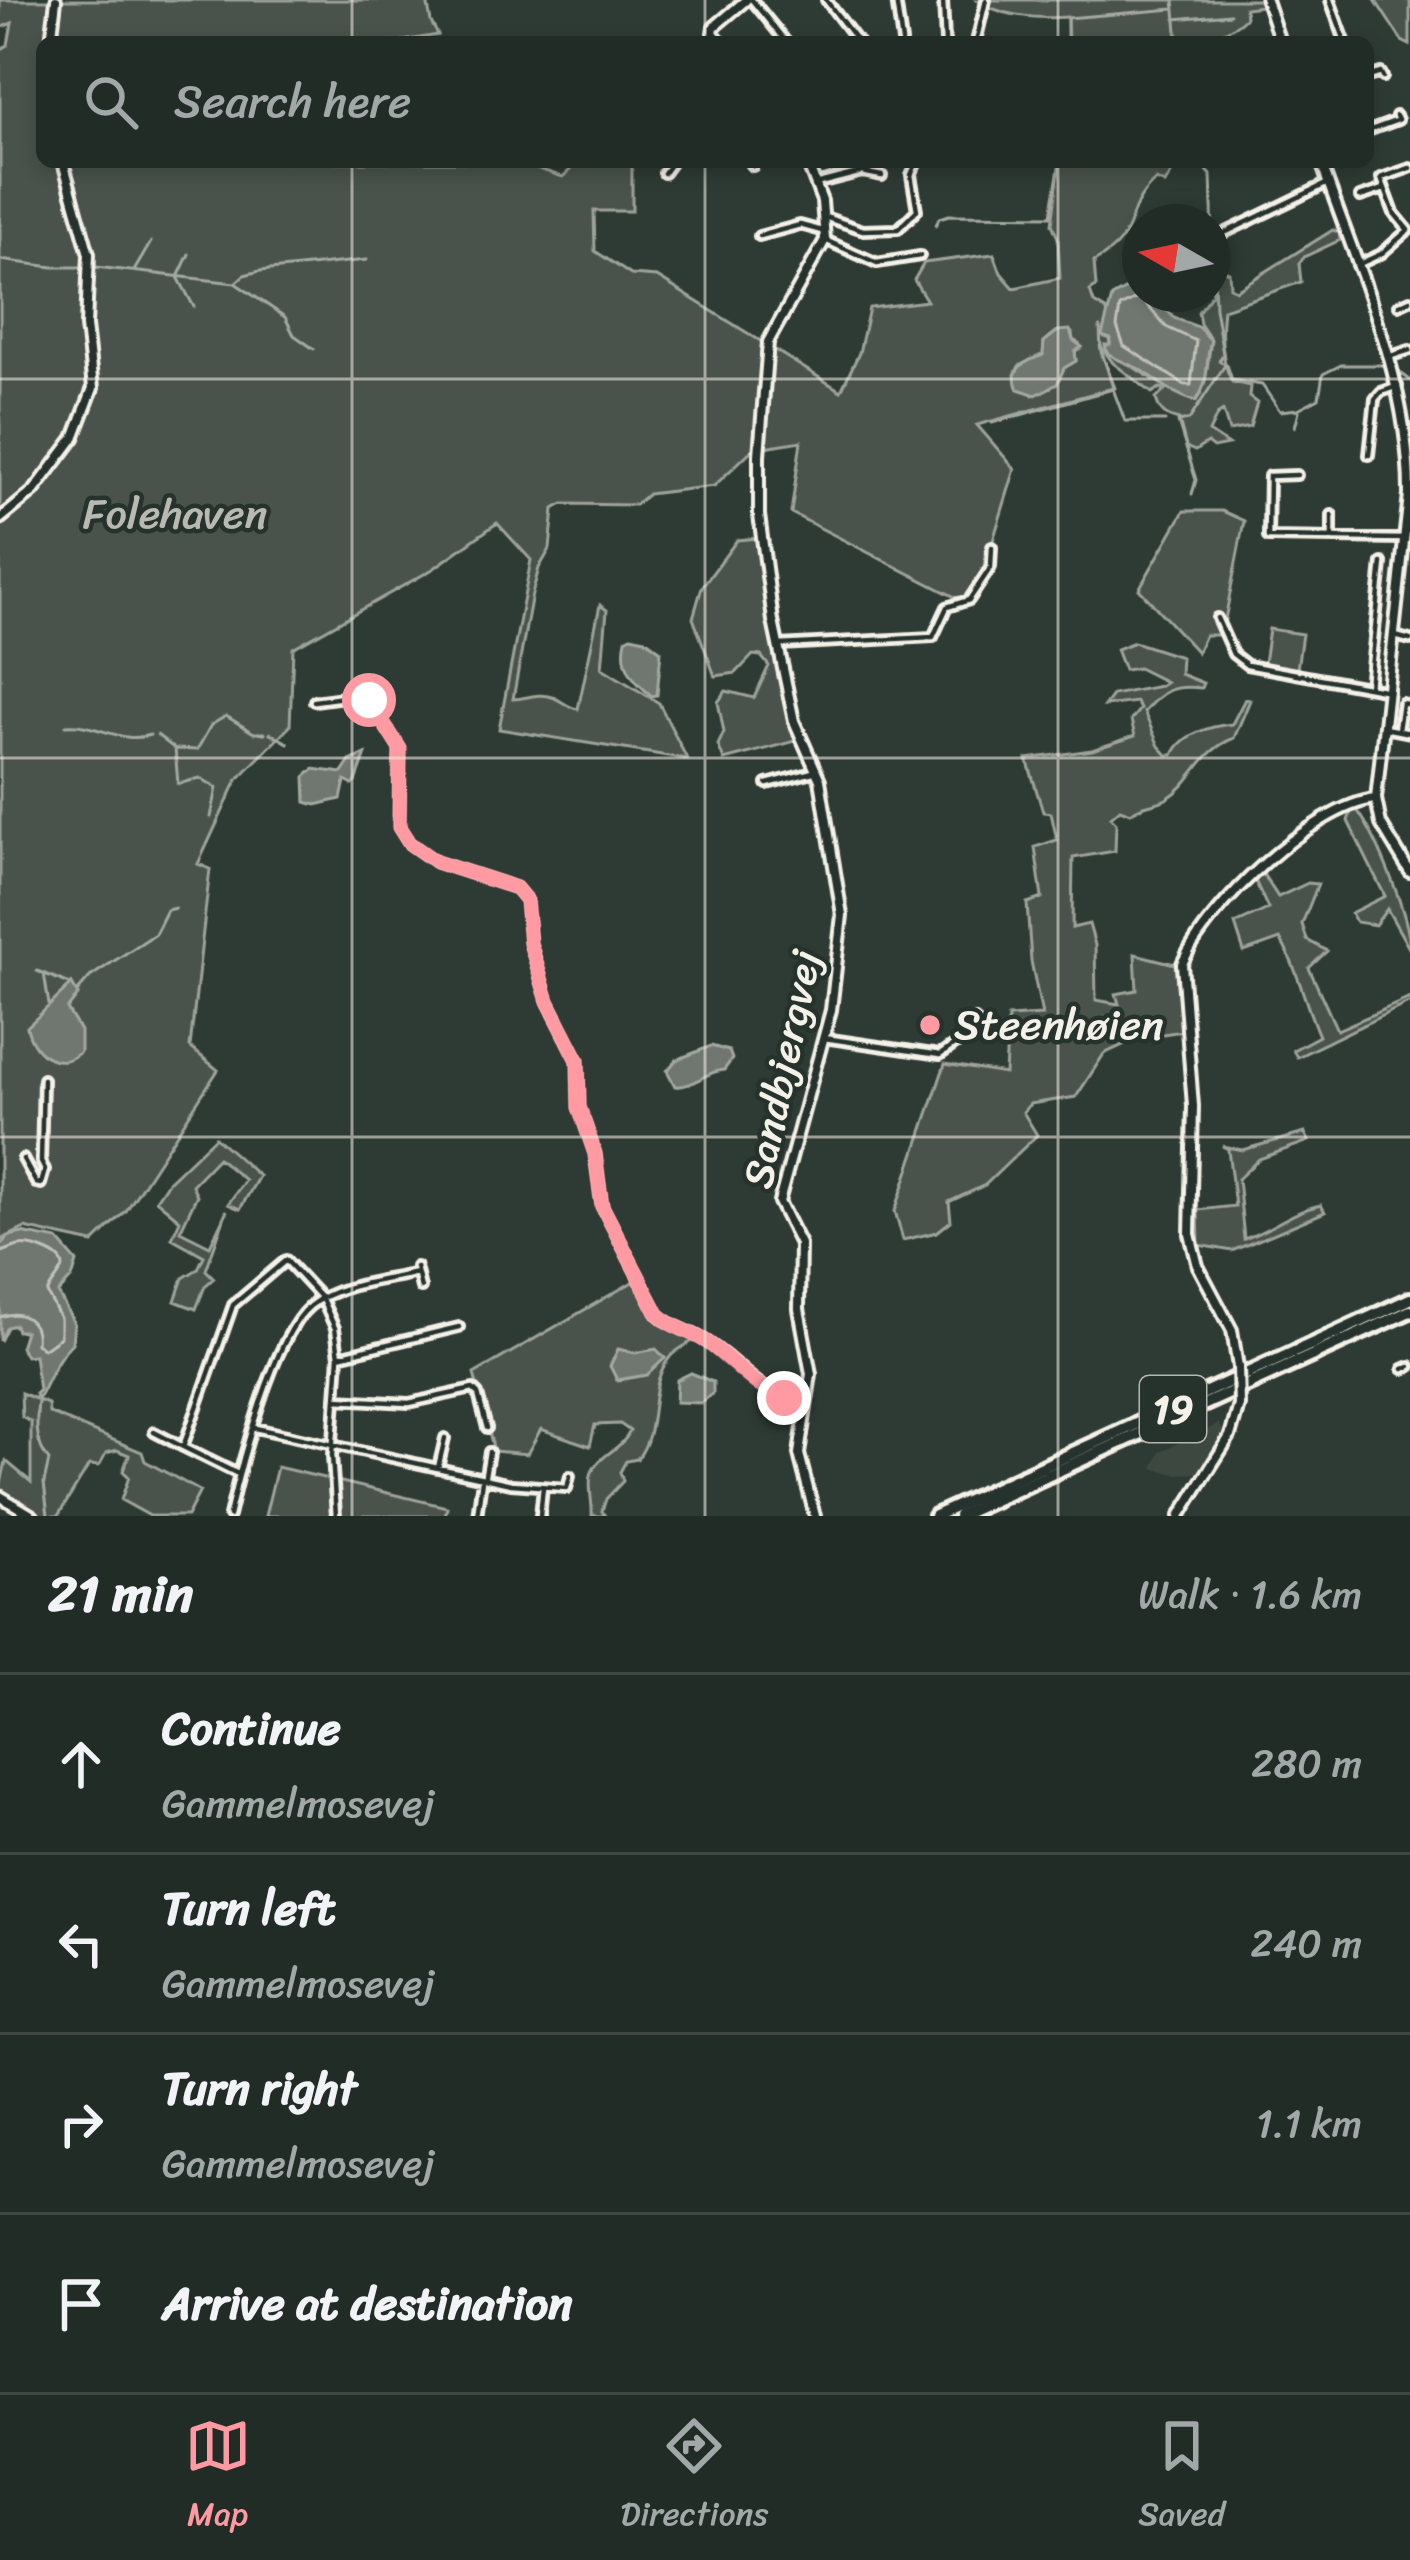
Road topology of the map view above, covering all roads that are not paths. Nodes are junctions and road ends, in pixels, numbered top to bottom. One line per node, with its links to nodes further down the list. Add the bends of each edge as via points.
1 (56, 0): 9 (street)
2 (749, 0): 10 (street, via 712,30); 11 (street)
3 (826, 0): 12 (street)
4 (896, 0): 13 (street)
5 (944, 0): 14 (street)
6 (986, 0): 15 (street)
7 (1266, 0): 16 (street)
8 (1330, 0): 17 (street)
9 (52, 36)
10 (716, 36)
11 (781, 36)
12 (853, 36)
13 (901, 36)
14 (945, 36)
15 (976, 36)
16 (1278, 36)
17 (1344, 36)
18 (1374, 75): 19 (street)
19 (1383, 77)
20 (1396, 116): 21 (street)
21 (1374, 129)
22 (65, 168): 50 (street, via 88,254 92,388 74,438 34,491)
23 (667, 168): 28 (street)
24 (810, 168): 31 (street)
25 (914, 168): 34 (street, via 917,211 898,229 863,230)
26 (1323, 168): 30 (street)
27 (1410, 168): 32 (street, via 1381,178)
28 (664, 172)
29 (882, 176): 31 (street, via 862,172)
30 (1328, 183): 36 (street); 40 (street)
31 (817, 184): 34 (street)
32 (1384, 188): 33 (street); 35 (street)
33 (1360, 197)
34 (825, 218): 38 (street)
35 (1409, 229): 40 (street)
36 (1230, 230)
37 (759, 236): 38 (street, via 800,225)
38 (825, 237): 39 (street, via 878,262); 60 (street, Sandbjergvej, via 767,351 758,495)
39 (920, 256)
40 (1357, 265): 44 (street)
41 (1410, 300): 42 (street)
42 (1399, 305)
43 (1410, 350): 44 (street)
44 (1388, 357): 45 (street)
45 (1398, 386): 46 (street, via 1375,399); 47 (street)
46 (1369, 455)
47 (1410, 465): 51 (street)
48 (1297, 476): 52 (street, via 1269,476 1268,537)
49 (1331, 515): 52 (street)
50 (0, 519)
51 (1408, 524): 53 (street)
52 (1332, 538): 53 (street)
53 (1405, 539): 56 (street)
54 (992, 547): 60 (street, via 991,567 969,601 946,607 933,638)
55 (1382, 563): 61 (street)
56 (1406, 574): 58 (street)
57 (1217, 617): 61 (street, via 1239,661)
58 (1395, 636): 59 (street); 62 (street)
59 (1410, 640)
60 (779, 645): 68 (street, Sandbjergvej, via 794,721)
61 (1369, 687): 62 (street)
62 (1389, 691): 65 (street)
63 (314, 701): 83 (street, via 369,700 400,749 399,827 409,843 436,862 516,888 526,900 548,1001 578,1060 579,1107 602,1206 658,1314 771,1394)
64 (1410, 705): 66 (street, via 1402,703)
65 (1384, 728): 66 (street); 70 (street)
66 (1398, 730): 67 (street)
67 (1410, 733)
68 (817, 771): 69 (street); 73 (street, Sandbjergvej, via 842,905)
69 (767, 784)
70 (1376, 799): 71 (street, via 1381,824); 105 (street, bridge, via 1346,807 1258,866 1182,964 1193,1106 1190,1234 1232,1330 1239,1405 1230,1436)
71 (1410, 872)
72 (975, 1020): 73 (street, via 940,1055)
73 (824, 1038): 83 (street, Sandbjergvej, via 780,1196 800,1244 799,1309 811,1364)
74 (43, 1078): 75 (street, via 41,1184)
75 (23, 1159)
76 (421, 1288): 77 (street, via 417,1270)
77 (322, 1299): 81 (street); 84 (street, via 287,1336); 89 (street, via 286,1260 232,1305)
78 (1410, 1300): 103 (highway, 19)
79 (1410, 1311): 104 (highway, 19)
80 (459, 1327): 81 (street)
81 (339, 1356): 82 (street)
82 (336, 1399): 85 (street, via 410,1403 473,1389); 88 (street)
83 (804, 1401): 102 (street, Sandbjergvej, via 799,1456)
84 (254, 1428): 88 (street); 92 (street)
85 (487, 1428)
86 (154, 1432): 89 (street)
87 (445, 1438): 91 (street)
88 (332, 1444): 91 (street); 99 (street)
89 (183, 1447): 92 (street)
90 (490, 1452): 94 (street)
91 (438, 1468): 94 (street)
92 (238, 1474): 98 (street)
93 (570, 1476): 95 (street, via 567,1488)
94 (483, 1478): 95 (street); 100 (street)
95 (543, 1486): 101 (street)
96 (0, 1496): 97 (street)
97 (34, 1516)
98 (229, 1516)
99 (337, 1516)
100 (477, 1516)
101 (540, 1516)
102 (815, 1516)
103 (935, 1516)
104 (959, 1516)
105 (1180, 1516)

